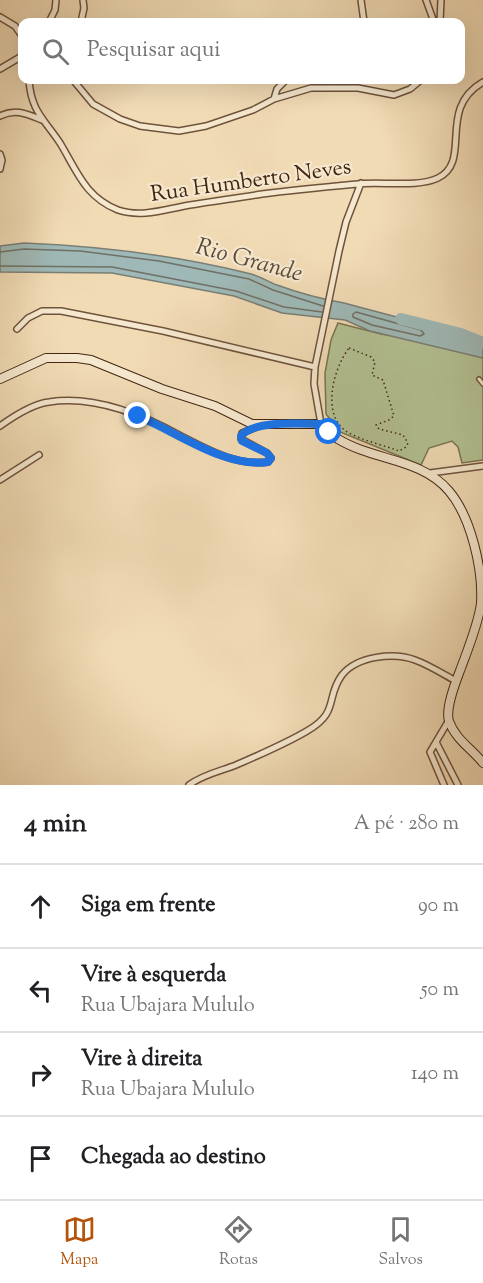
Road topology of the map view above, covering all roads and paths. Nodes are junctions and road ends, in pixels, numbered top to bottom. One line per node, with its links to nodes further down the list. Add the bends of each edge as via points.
1 (56, 0): 7 (street)
2 (83, 0): 8 (street)
3 (361, 0): 9 (street)
4 (426, 0): 10 (street)
5 (441, 0): 11 (street)
6 (0, 17): 12 (street)
7 (51, 18)
8 (81, 18)
9 (363, 18)
10 (433, 18)
11 (440, 18)
12 (18, 30)
13 (18, 58): 14 (street)
14 (0, 69)
15 (483, 82): 25 (street, Rua Humberto Neves, via 467,93 460,104 454,159 446,173 421,183)
16 (30, 84): 22 (street, Rua Humberto Neves, via 34,108)
17 (76, 84): 20 (street, via 105,112 140,126 168,130 193,130)
18 (282, 84): 20 (street)
19 (416, 84): 20 (street, via 394,95 328,87)
20 (274, 99)
21 (0, 116): 22 (street, via 23,112)
22 (44, 121): 25 (street, Rua Humberto Neves, via 88,189 130,213)
23 (0, 154): 24 (street)
24 (0, 169)
25 (361, 183): 27 (street, via 344,232)
26 (17, 329): 27 (street, via 42,311 61,310)
27 (315, 367): 31 (street)
28 (479, 379): 30 (lane)
29 (0, 380): 32 (street, via 46,358 92,360)
30 (483, 384)
31 (321, 424): 32 (street); 37 (street, via 339,440)
32 (261, 425): 33 (street, via 241,436 242,441 270,456 268,462 253,463 211,452 138,416 84,402 38,405)
33 (0, 426)
34 (399, 452): 34 (path, via 347,432 338,423 332,409 332,394 350,348 375,362 372,375 383,380 394,416 376,425 404,435 408,443)
35 (39, 455): 38 (street)
36 (483, 466): 37 (street)
37 (430, 473): 39 (street, via 460,510 471,535 481,578 481,604)
38 (0, 480)
39 (456, 681): 40 (street); 43 (street, via 414,660 367,659 342,675 325,718 307,731)
40 (449, 720): 41 (street); 42 (street, via 460,740)
41 (436, 742): 44 (street, via 430,755); 45 (street)
42 (483, 763)
43 (189, 785)
44 (444, 785)
45 (458, 785)

